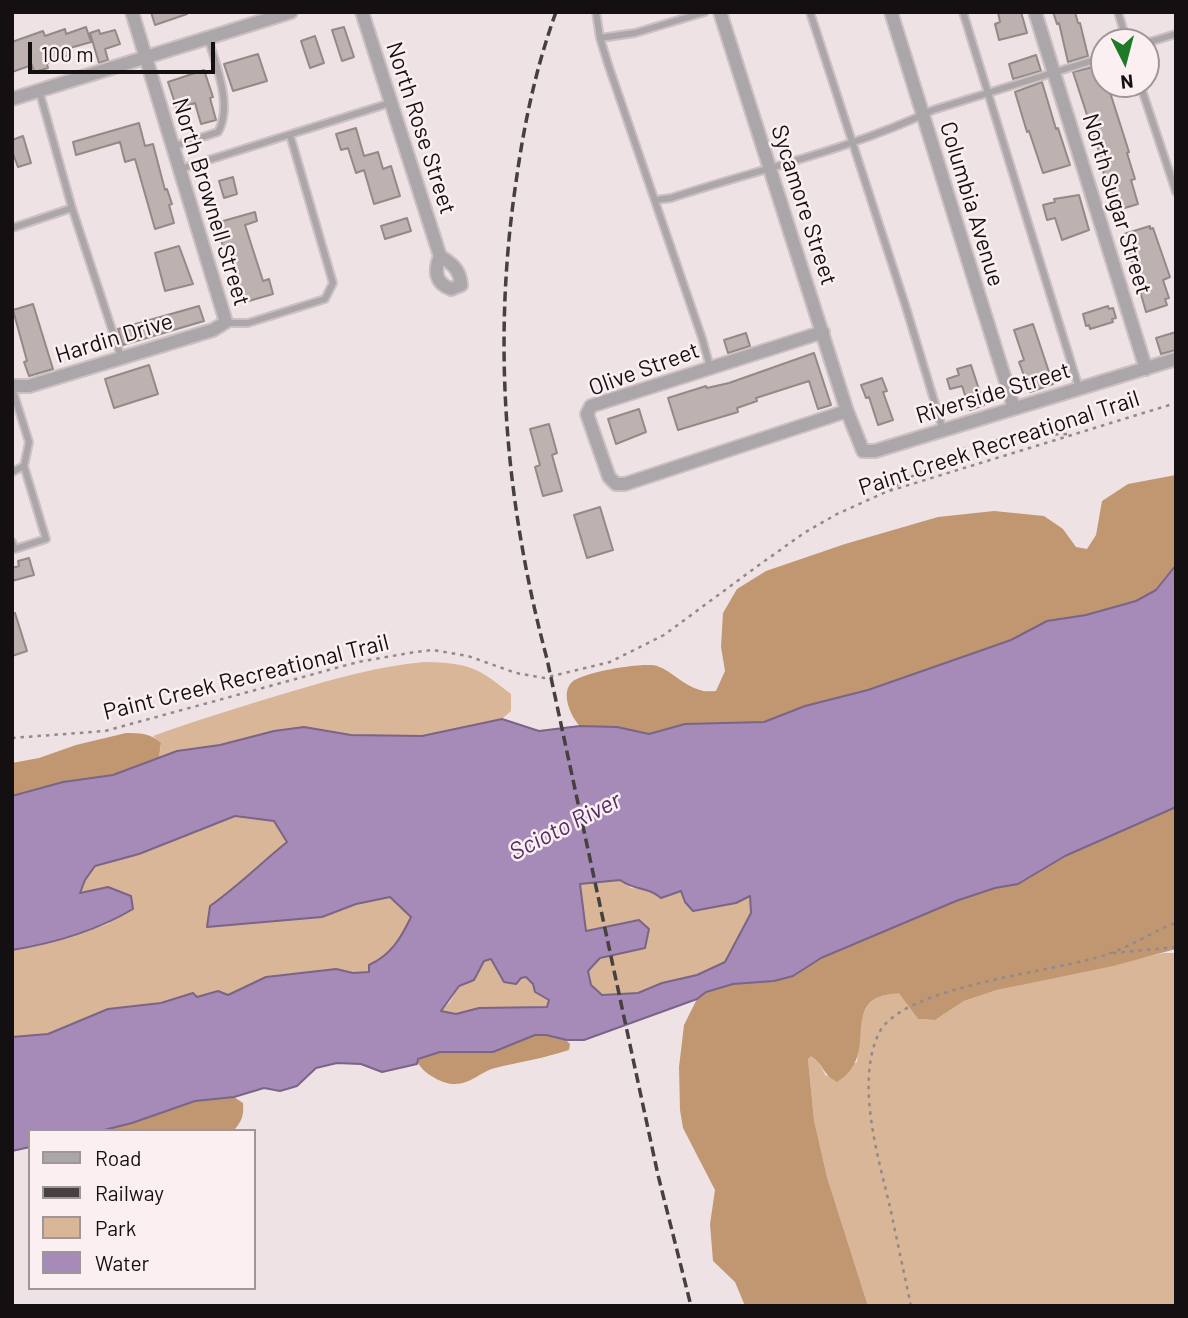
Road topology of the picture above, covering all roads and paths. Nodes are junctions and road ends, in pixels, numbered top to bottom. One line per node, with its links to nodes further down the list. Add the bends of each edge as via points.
1 (132, 12): 13 (street, North Brownell Street)
2 (291, 12): 11 (street)
3 (362, 12): 20 (street, North Rose Street)
4 (596, 12): 12 (lane)
5 (705, 12): 12 (lane, via 635,33)
6 (720, 12): 25 (street, Sycamore Street)
7 (810, 12): 23 (lane)
8 (891, 12): 21 (street, Columbia Avenue)
9 (963, 12): 17 (lane)
10 (1035, 12): 15 (street, North Sugar Street)
11 (208, 36): 13 (street); 24 (lane, via 223,99 222,126 218,132)
12 (600, 38): 28 (lane)
13 (146, 58): 16 (street); 24 (street, North Brownell Street)
14 (1090, 61): 15 (lane)
15 (1054, 73): 17 (lane); 37 (street, North Sugar Street)
16 (39, 90): 19 (street); 29 (lane)
17 (987, 92): 21 (lane); 39 (lane)
18 (1145, 98): 27 (lane)
19 (12, 99)
20 (390, 103): 22 (lane); 31 (street, North Rose Street)
21 (922, 115): 23 (lane); 41 (street, Columbia Avenue)
22 (290, 135): 26 (lane); 32 (lane, via 333,283 325,299 248,323)
23 (853, 142): 25 (lane); 43 (lane)
24 (172, 147): 26 (street, North Brownell Street)
25 (769, 168): 28 (lane); 33 (street, Sycamore Street)
26 (180, 169): 32 (street, North Brownell Street)
27 (1176, 192)
28 (656, 200): 36 (lane)
29 (72, 208): 30 (lane); 34 (lane)
30 (12, 228)
31 (440, 256)
32 (226, 323): 34 (street, Hardin Drive)
33 (823, 332): 36 (street, Olive Street); 42 (street, Sycamore Street)
34 (121, 356): 38 (street, Hardin Drive, via 29,386)
35 (1176, 359): 37 (street, Riverside Street)
36 (710, 367): 42 (street, Olive Street, via 591,405 587,410 609,478 616,484)
37 (1146, 369): 39 (street, Riverside Street)
38 (12, 387): 45 (lane, via 29,442)
39 (1079, 389): 41 (street, Riverside Street)
40 (1176, 402): 44 (path, Paint Creek Recreational Trail)
41 (1014, 408): 43 (street, Riverside Street)
42 (847, 411): 43 (street, Riverside Street, via 863,451)
43 (943, 430)
44 (1075, 434): 47 (path, Paint Creek Recreational Trail); 47 (path, via 976,443)
45 (24, 466): 46 (lane); 48 (lane, via 46,539 15,549)
46 (12, 472)
47 (886, 492): 49 (path, Paint Creek Recreational Trail, via 804,533 664,635 610,662 544,678 468,656 415,652 358,662 105,731)
48 (12, 542)
49 (12, 738)
50 (1176, 923): 52 (path)
51 (1176, 947): 52 (path)
52 (1110, 954): 53 (path, via 968,985 901,1010 878,1033 870,1067 870,1120)
53 (911, 1306)

